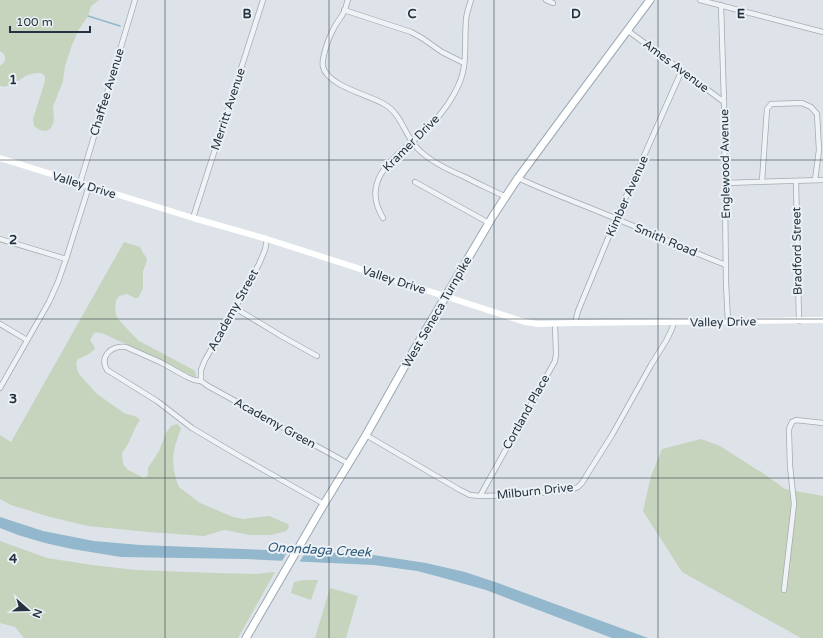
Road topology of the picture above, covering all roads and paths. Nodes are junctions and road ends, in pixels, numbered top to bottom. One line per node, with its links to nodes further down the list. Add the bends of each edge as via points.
1 (135, 0): 24 (street, Chaffee Avenue)
2 (263, 0): 28 (street, Merritt Avenue)
3 (348, 0): 10 (street)
4 (472, 0): 13 (street, Kramer Drive, via 466,20)
5 (546, 0): 8 (street)
6 (650, 0): 11 (main road, West Seneca Turnpike)
7 (700, 0): 9 (street)
8 (553, 3)
9 (722, 5): 12 (street); 15 (street, Englewood Avenue)
10 (344, 10): 13 (street, via 410,32); 16 (street, via 331,32 323,59 325,72 331,80 391,108)
11 (627, 30): 14 (street, Ames Avenue); 18 (main road, West Seneca Turnpike)
12 (823, 32)
13 (464, 63): 16 (street, Kramer Drive, via 455,93 432,123)
14 (682, 70): 15 (street, Ames Avenue); 30 (street, Kimber Avenue)
15 (724, 102): 25 (street, Englewood Avenue)
16 (412, 141): 27 (street, via 428,158 442,167); 29 (street, Kramer Drive, via 391,160 380,175 374,196)
17 (0, 158): 24 (main road, Valley Drive)
18 (518, 178): 27 (main road, West Seneca Turnpike); 30 (street, Smith Road)
19 (815, 180): 20 (street); 21 (street, via 819,150 817,114 811,107 799,103 771,104 767,109); 22 (street)
20 (823, 180)
21 (762, 181): 22 (street); 25 (street)
22 (796, 181): 39 (street, Bradford Street)
23 (415, 182): 31 (street)
24 (80, 183): 26 (main road, Valley Drive)
25 (725, 183): 35 (street, Englewood Avenue)
26 (89, 186): 28 (main road, Valley Drive); 34 (street)
27 (506, 197): 31 (main road, West Seneca Turnpike)
28 (193, 218): 33 (main road, Valley Drive)
29 (383, 218)
30 (616, 219): 35 (street, Smith Road); 42 (street, Kimber Avenue)
31 (489, 223): 36 (main road, West Seneca Turnpike)
32 (0, 239): 34 (street)
33 (267, 239): 36 (main road, Valley Drive); 37 (street, Academy Street, via 259,264)
34 (66, 259): 45 (street, via 49,302)
35 (726, 265): 41 (street, Englewood Avenue)
36 (446, 296): 44 (main road, Valley Drive, via 525,322); 50 (main road, West Seneca Turnpike)
37 (235, 308): 46 (street); 47 (street, Academy Street, via 205,360 201,370)
38 (823, 320): 39 (main road, Valley Drive)
39 (799, 321): 41 (main road, Valley Drive)
40 (674, 322): 41 (main road, Valley Drive); 42 (main road, Valley Drive); 52 (street, Milburn Drive, via 666,341 582,483 573,489 522,495)
41 (728, 322)
42 (575, 323): 44 (main road, Valley Drive)
43 (0, 324): 45 (street)
44 (555, 324): 52 (street, Cortland Place, via 555,361)
45 (27, 340): 48 (street)
46 (317, 356)
47 (201, 381): 51 (street, Academy Green); 53 (street, Academy Green, via 126,347 113,348 105,359 107,370 157,401 192,428)
48 (0, 388)
49 (823, 423): 54 (street, via 796,420 789,429 794,504)
50 (366, 435): 51 (main road, West Seneca Turnpike); 52 (street, Milburn Drive, via 460,490)
51 (349, 464): 53 (main road, West Seneca Turnpike)
52 (480, 496)
53 (324, 504): 55 (main road, West Seneca Turnpike)
54 (784, 590)
55 (246, 638)

